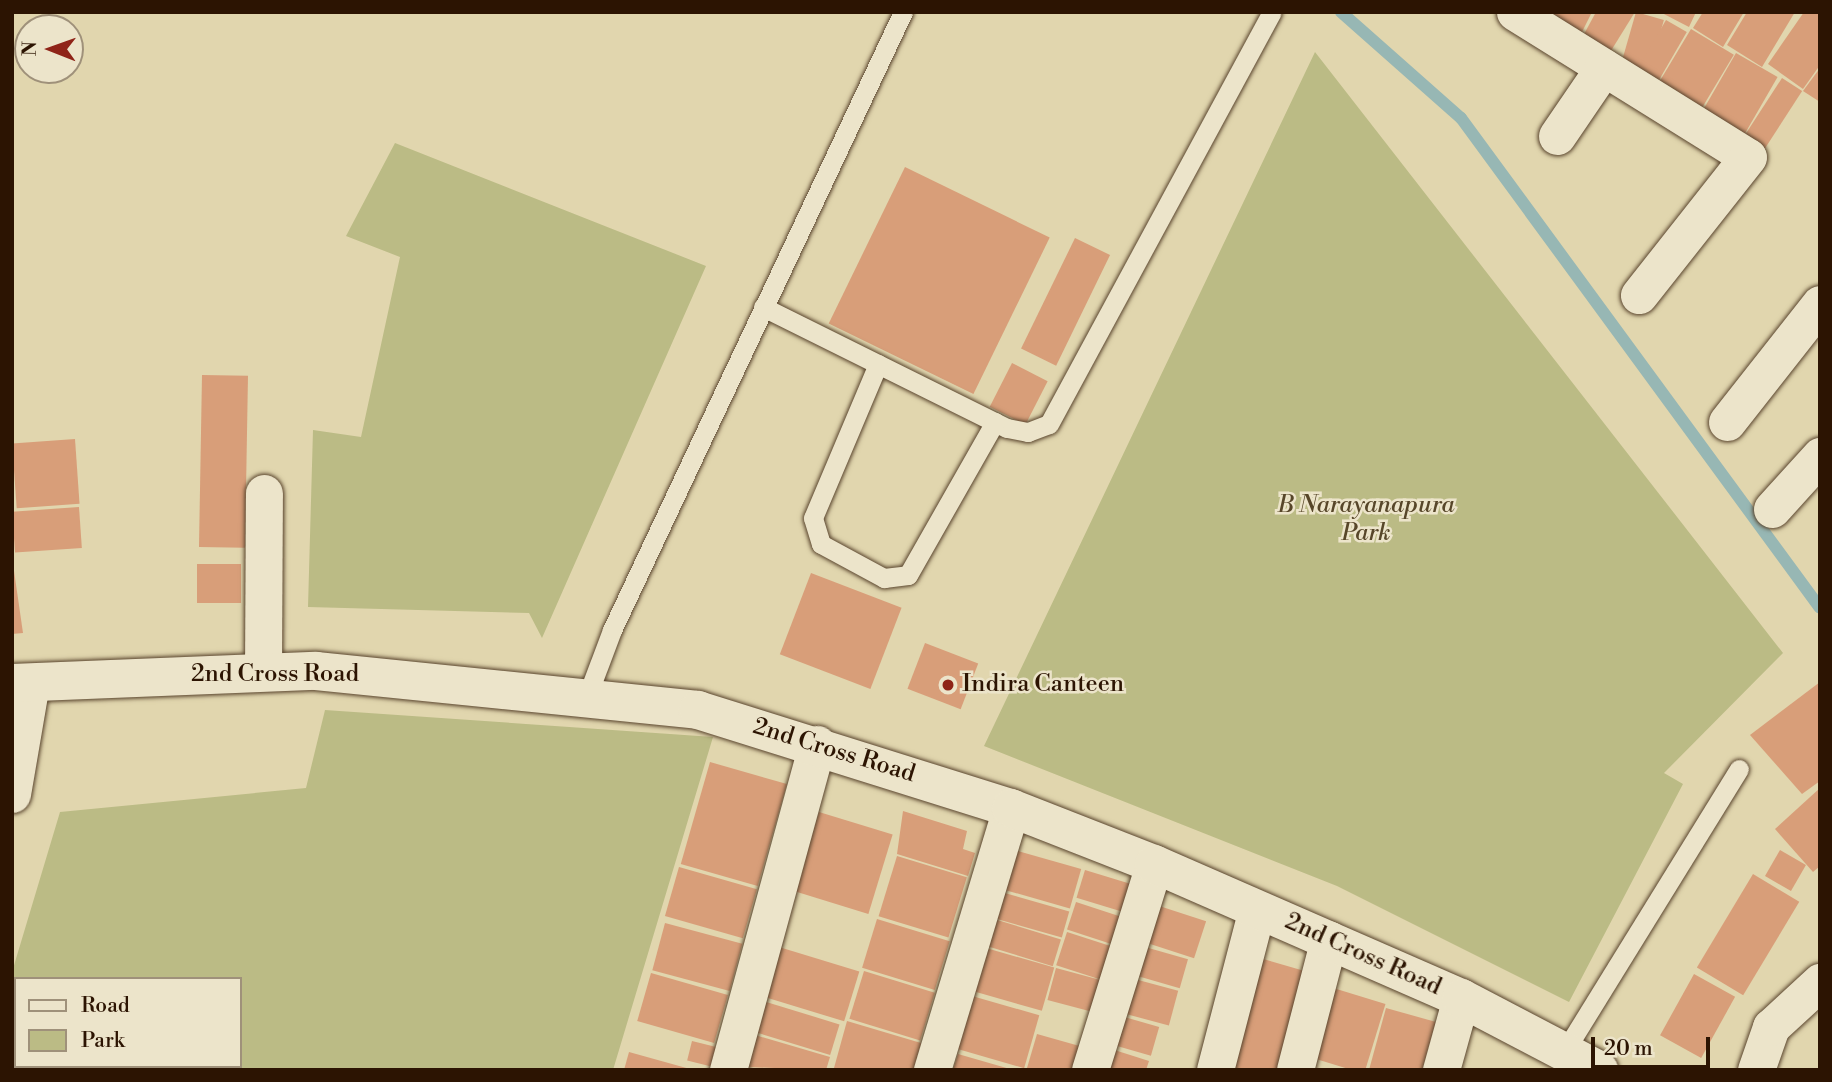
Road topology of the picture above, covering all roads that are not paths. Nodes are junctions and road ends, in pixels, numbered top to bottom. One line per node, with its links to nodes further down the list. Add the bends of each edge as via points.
1 (903, 12): 8 (lane)
2 (1272, 12): 10 (lane, via 1049,424 1028,432)
3 (1515, 12): 4 (street)
4 (1604, 67): 5 (street); 6 (street, via 1748,157)
5 (1557, 136)
6 (1639, 295)
7 (1820, 304): 11 (street)
8 (763, 307): 9 (lane); 17 (lane)
9 (878, 364): 10 (lane); 10 (lane, via 813,518 821,544 884,578 908,575)
10 (995, 422)
11 (1727, 422)
12 (1820, 456): 14 (street)
13 (264, 493): 15 (street)
14 (1772, 509)
15 (263, 671): 16 (street, 2nd Cross Road); 17 (street, 2nd Cross Road)
16 (22, 683): 20 (street)
17 (588, 694): 18 (street, 2nd Cross Road, via 698,710)
18 (817, 744): 21 (street, 2nd Cross Road); 28 (street)
19 (1740, 769): 27 (lane)
20 (12, 794)
21 (1011, 807): 22 (street, 2nd Cross Road); 29 (street)
22 (1154, 864): 23 (street, 2nd Cross Road); 30 (street)
23 (1257, 909): 24 (street, 2nd Cross Road); 31 (street)
24 (1329, 939): 26 (street, 2nd Cross Road); 32 (street)
25 (1820, 982): 35 (street, via 1771,1027)
26 (1461, 998): 27 (street, 2nd Cross Road); 33 (street)
27 (1566, 1049): 34 (street, 2nd Cross Road)
28 (727, 1070)
29 (932, 1070)
30 (1090, 1070)
31 (1215, 1070)
32 (1295, 1070)
33 (1441, 1070)
34 (1600, 1070)
35 (1756, 1070)

